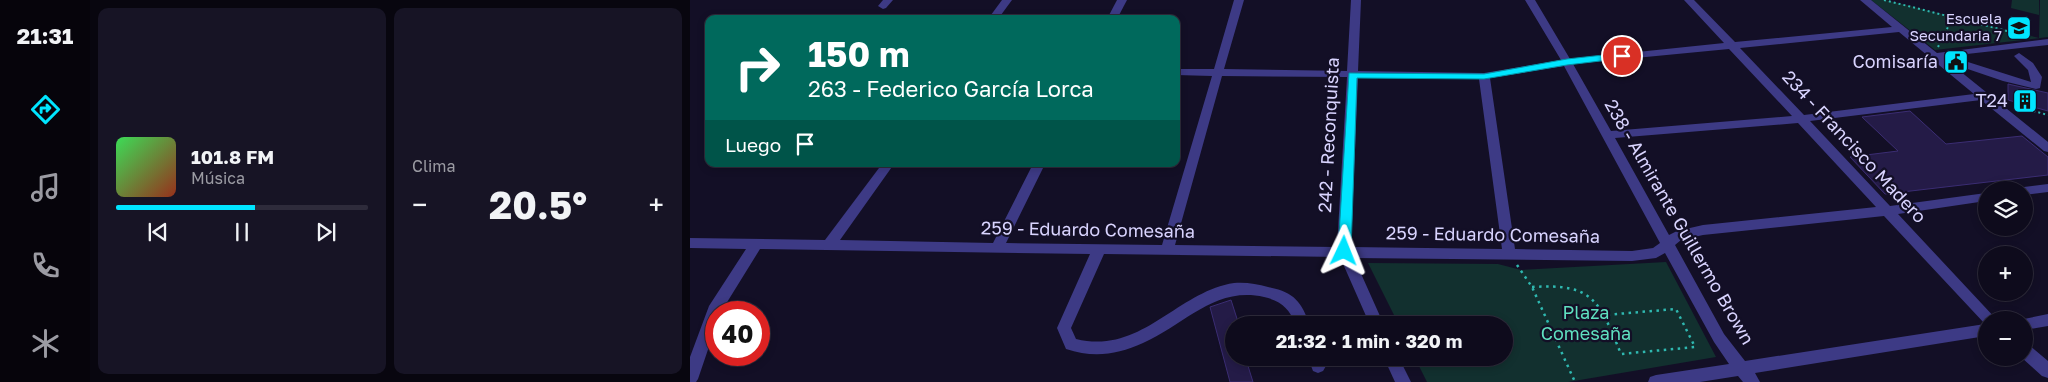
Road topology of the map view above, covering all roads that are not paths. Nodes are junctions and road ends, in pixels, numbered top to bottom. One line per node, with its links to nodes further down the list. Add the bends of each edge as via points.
1 (1007, 0): 8 (street)
2 (1122, 0): 9 (street)
3 (1239, 0): 17 (street)
4 (1356, 0): 18 (street, 242 - Reconquista)
5 (1534, 0): 15 (street, 238 - Almirante Guillermo Brown)
6 (1689, 0): 12 (street, 234 - Francisco Madero)
7 (1865, 0): 10 (street)
8 (996, 15)
9 (1114, 15)
10 (1901, 29): 12 (street); 13 (street)
11 (2048, 42): 13 (street)
12 (1730, 45): 15 (street); 21 (street, 234 - Francisco Madero)
13 (1935, 55): 14 (street, via 2036,86 2038,81 2032,67); 20 (street)
14 (2019, 56)
15 (1567, 62): 19 (street); 22 (street, 238 - Almirante Guillermo Brown)
16 (1180, 72): 17 (street)
17 (1218, 73): 18 (street); 36 (street)
18 (1352, 75): 19 (street); 37 (street, 242 - Reconquista)
19 (1484, 76): 38 (street)
20 (1984, 96): 21 (street); 23 (street)
21 (1801, 119): 22 (street); 29 (street, 234 - Francisco Madero)
22 (1606, 136): 33 (street, 238 - Almirante Guillermo Brown)
23 (2048, 148)
24 (886, 167): 32 (street)
25 (1038, 167): 34 (street)
26 (2048, 188): 27 (street)
27 (2033, 190)
28 (1978, 197): 29 (street, 259 - Eduardo Comesaña)
29 (1887, 211): 33 (street, 259 - Eduardo Comesaña, via 1703,230 1677,236); 39 (street, 234 - Francisco Madero)
30 (690, 243): 31 (street, 259 - Eduardo Comesaña)
31 (756, 244): 32 (street, 259 - Eduardo Comesaña); 49 (street, via 716,306)
32 (829, 245): 34 (street, 259 - Eduardo Comesaña)
33 (1667, 245): 38 (street, 259 - Eduardo Comesaña, via 1656,252 1632,256); 47 (street, 238 - Almirante Guillermo Brown, via 1719,338)
34 (997, 248): 35 (street, 259 - Eduardo Comesaña)
35 (1099, 250): 36 (street, 259 - Eduardo Comesaña); 40 (street, via 1064,328 1071,344 1096,350 1125,344 1230,290 1253,289 1278,294 1296,306)
36 (1167, 250): 37 (street, 259 - Eduardo Comesaña)
37 (1344, 251): 38 (street, 259 - Eduardo Comesaña); 41 (street, 242 - Reconquista)
38 (1509, 253)
39 (1981, 311)
40 (1300, 316)
41 (1374, 316)
42 (2048, 320): 43 (street)
43 (2033, 322)
44 (1978, 331): 47 (street)
45 (2033, 358): 48 (street)
46 (1396, 366): 50 (street)
47 (1740, 368): 51 (street); 52 (street, 238 - Almirante Guillermo Brown)
48 (2048, 371)
49 (690, 379)
50 (1403, 382)
51 (1656, 382)
52 (1752, 382)

